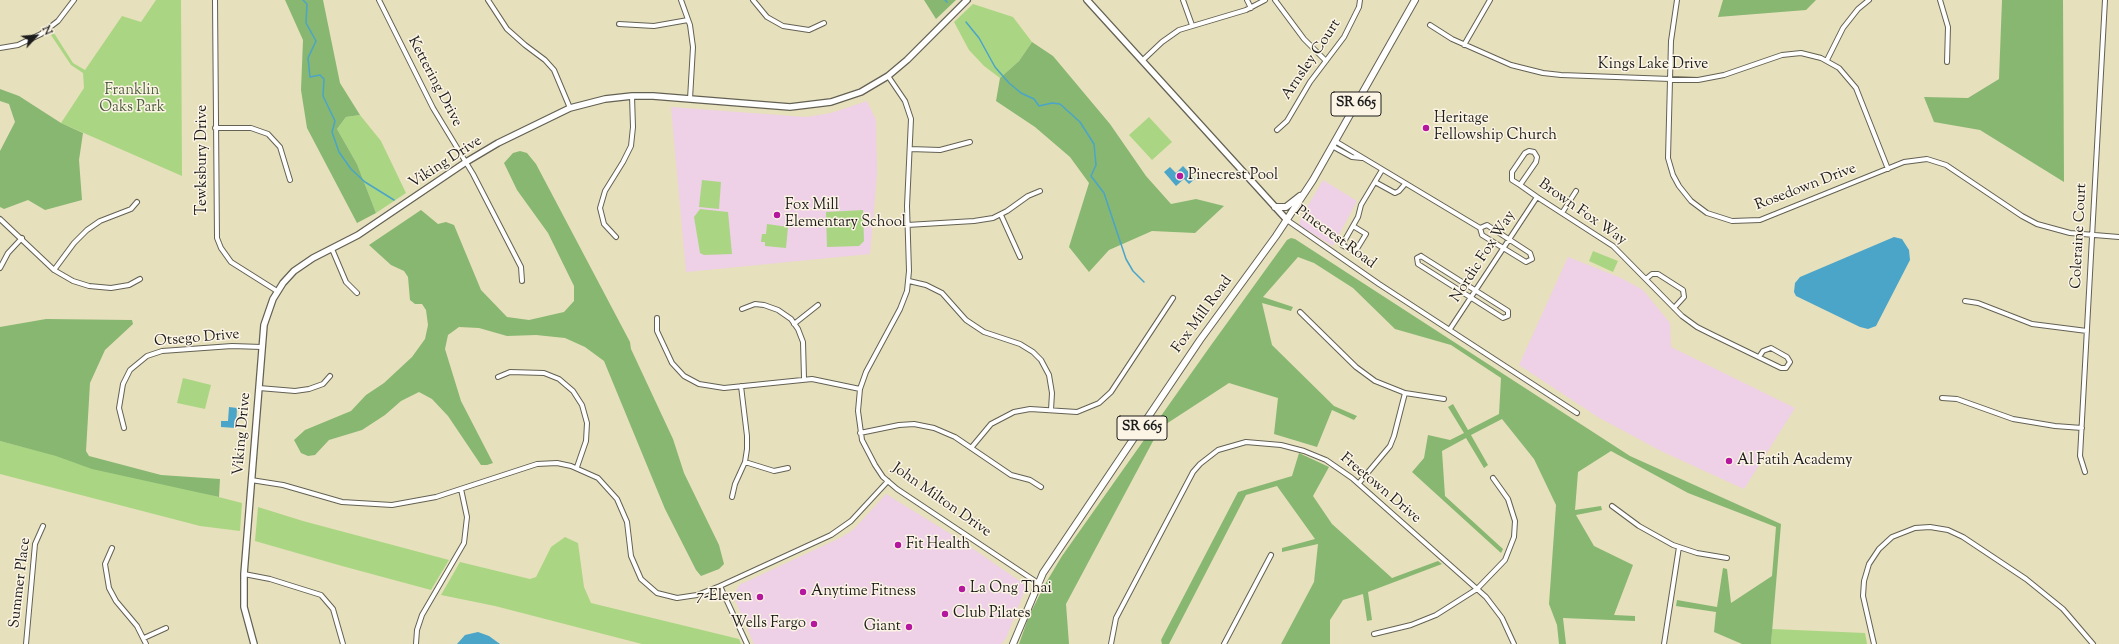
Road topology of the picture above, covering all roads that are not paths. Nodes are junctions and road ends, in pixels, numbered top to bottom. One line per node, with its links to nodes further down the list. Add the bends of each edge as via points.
1 (74, 0): 27 (street, via 58,21 41,34 18,45)
2 (215, 0): 37 (street, Tewksbury Drive)
3 (379, 0): 42 (street, Kettering Drive, via 433,108)
4 (488, 0): 36 (street, via 507,29 554,70)
5 (681, 0): 21 (street)
6 (753, 0): 22 (street, via 767,18 783,26 809,30)
7 (967, 0): 32 (street, Viking Drive)
8 (1087, 0): 28 (street, Pinecrest Road)
9 (1183, 0): 24 (street)
10 (1247, 0): 20 (street)
11 (1265, 0): 20 (street)
12 (1275, 0): 30 (street, via 1304,39)
13 (1360, 0): 30 (street, Arnsley Court, via 1347,30)
14 (1415, 0): 40 (main road, Fox Mill Road / SR 665)
15 (1490, 0): 26 (street)
16 (1677, 0): 33 (street, Rosedown Drive, via 1673,19)
17 (1869, 0): 29 (street, via 1843,28)
18 (1940, 0): 31 (street, via 1948,27)
19 (2105, 0): 62 (street, Coleraine Court)
20 (1250, 8): 24 (street)
21 (688, 20): 23 (street, via 654,26); 35 (street, via 693,52)
22 (824, 23)
23 (619, 24)
24 (1192, 25): 28 (street, via 1170,35)
25 (1430, 25): 26 (street, Kings Lake Drive)
26 (1464, 44): 33 (street, Kings Lake Drive, via 1511,65 1543,73)
27 (0, 48)
28 (1143, 60): 54 (street, Pinecrest Road)
29 (1827, 60): 33 (street, Kings Lake Drive, via 1806,54 1786,54 1714,78); 43 (street, Kings Lake Drive, via 1846,75 1858,92)
30 (1326, 61): 38 (street, Arnsley Court, via 1300,96 1287,121)
31 (1947, 62)
32 (888, 76): 35 (street, Viking Drive, via 870,88 843,99 808,106); 41 (street, John Milton Drive, via 909,109 912,128)
33 (1670, 79): 43 (street, Rosedown Drive, via 1667,145 1671,169 1687,196 1713,216 1739,222 1760,220)
34 (632, 96): 35 (street, Viking Drive); 36 (street, Viking Drive, via 605,99); 64 (street, via 634,127 631,146 605,191 600,208 604,224)
35 (690, 99)
36 (570, 108): 42 (street, Viking Drive)
37 (215, 128): 45 (street, via 251,128 268,134 280,148); 77 (street, Tewksbury Drive, via 216,230 219,243 225,255 234,264)
38 (1277, 130)
39 (970, 142): 41 (street, via 940,150)
40 (1334, 143): 44 (street); 50 (main road, Fox Mill Road / SR 665)
41 (910, 149): 59 (street, John Milton Drive)
42 (466, 162): 68 (street, Viking Drive, via 358,235); 74 (street, Kettering Drive, via 521,267)
43 (1888, 169): 62 (street, Rosedown Drive, via 1912,160 1934,160 1946,165 2037,224 2059,231)
44 (1382, 170): 46 (street); 47 (street)
45 (290, 180)
46 (1375, 182): 47 (street, via 1395,193); 60 (street, via 1361,205)
47 (1405, 184): 61 (street)
48 (1520, 185): 48 (street, Brown Fox Way, via 1536,162 1534,152 1525,153 1511,174 1512,180); 52 (street, Brown Fox Way)
49 (1040, 191): 56 (street)
50 (1305, 191): 54 (main road, via 1286,207); 58 (main road, Fox Mill Road / SR 665)
51 (1576, 191): 55 (street)
52 (1537, 197): 55 (street, Brown Fox Way); 66 (street, Nordic Fox Way)
53 (137, 202): 71 (street, via 131,209 100,221 87,230)
54 (1275, 207): 58 (street, Pinecrest Road)
55 (1562, 213): 73 (street, Brown Fox Way, via 1613,246)
56 (1001, 214): 59 (street, via 974,221); 69 (street)
57 (0, 219): 65 (street)
58 (1287, 220): 88 (street, Pinecrest Road, via 1372,280); 125 (main road, Fox Mill Road / SR 665, via 1200,340)
59 (907, 224): 75 (street, John Milton Drive)
60 (1353, 226): 60 (street, via 1366,234 1355,252 1342,245)
61 (1480, 228): 66 (street, via 1487,225); 67 (street, via 1482,235)
62 (2092, 235): 63 (street, Rosedown Drive); 89 (street, Coleraine Court)
63 (2119, 236)
64 (616, 237)
65 (22, 238): 70 (street, via 8,252); 71 (street)
66 (1509, 239): 67 (street, Nordic Fox Way); 67 (street, via 1530,253 1532,260 1526,262)
67 (1503, 248): 76 (street, Nordic Fox Way)
68 (332, 249): 77 (street, Viking Drive, via 302,264 287,277); 78 (street, via 346,282)
69 (1020, 257)
70 (0, 268)
71 (54, 270): 72 (street, via 80,284 100,288 121,287)
72 (140, 279)
73 (1646, 279): 84 (street, Brown Fox Way); 84 (street, via 1652,274 1658,274 1683,290 1684,297)
74 (522, 281)
75 (909, 282): 97 (street, John Milton Drive, via 900,309 866,372); 101 (street, via 926,285 942,293 966,320 979,329 1020,344 1033,352 1049,375)
76 (1476, 290): 80 (street, Nordic Fox Way); 80 (street, via 1508,311 1508,316 1503,318); 80 (street, via 1422,256 1418,258 1418,264)
77 (277, 291): 90 (street, Viking Drive, via 266,314)
78 (357, 293)
79 (1173, 298): 101 (street, via 1106,398 1085,410)
80 (1471, 298): 88 (street, Nordic Fox Way)
81 (1965, 301): 89 (street, via 1978,303 2032,324)
82 (818, 305): 87 (street)
83 (742, 308): 87 (street, via 755,304 772,307)
84 (1674, 308): 91 (street, Brown Fox Way, via 1697,327)
85 (1300, 312): 98 (street, via 1365,374 1385,386)
86 (657, 318): 95 (street, via 657,331 667,355 684,376 707,387)
87 (794, 324): 94 (street, via 803,342)
88 (1450, 329): 102 (street, Pinecrest Road)
89 (2087, 331): 104 (street, Coleraine Court)
90 (262, 347): 96 (street, Viking Drive); 103 (street, Otsego Drive, via 232,346 162,351 147,356 130,370 123,384 119,408)
91 (1759, 357): 91 (street, Brown Fox Way, via 1781,368 1786,368 1790,362 1787,357 1771,348 1763,350)
92 (330, 376): 96 (street, via 323,384 309,389 295,391)
93 (498, 377): 108 (street, via 510,372 544,373 558,379 573,391 582,405 587,423 586,441)
94 (804, 378): 95 (street); 97 (street)
95 (741, 386): 107 (street, via 747,441)
96 (259, 388): 112 (street, Viking Drive)
97 (860, 389): 105 (street, John Milton Drive)
98 (1405, 393): 100 (street); 114 (street, via 1390,446)
99 (1942, 398): 104 (street, via 1957,399 2013,419)
100 (1444, 399)
101 (1051, 410): 106 (street, via 1030,409 1006,414 991,424)
102 (1577, 414)
103 (124, 428)
104 (2082, 428): 110 (street, Coleraine Court, via 2080,456)
105 (860, 433): 106 (street, via 899,425 927,426 946,432); 113 (street, John Milton Drive, via 871,460)
106 (971, 448): 115 (street, via 1011,474 1030,480)
107 (745, 462): 109 (street, via 774,470); 117 (street)
108 (576, 467): 116 (street, via 557,463 537,464); 126 (street, via 598,478 617,499 627,522 633,564 650,588 677,598 697,595)
109 (788, 468)
110 (2085, 472)
111 (1493, 478): 127 (street, via 1511,505 1515,521 1514,537 1505,560)
112 (251, 480): 116 (street, via 283,485 336,501 370,505 417,502); 124 (street, Viking Drive)
113 (888, 481): 125 (street, John Milton Drive); 126 (street, via 851,521 831,535)
114 (1359, 483): 127 (street, Freetown Drive); 138 (street, Freetown Drive, via 1326,460 1281,445 1240,443 1213,453 1197,468 1187,484 1116,618)
115 (1040, 487)
116 (461, 489): 135 (street, via 467,517 464,543 422,615)
117 (732, 497)
118 (1612, 506): 120 (street, via 1653,535)
119 (43, 526): 131 (street, Summer Place, via 35,544)
120 (1679, 547): 123 (street); 141 (street)
121 (112, 548): 130 (street, via 105,564 109,588)
122 (1271, 554): 139 (street)
123 (1728, 558)
124 (244, 574): 133 (street, Viking Drive, via 244,607); 134 (street, via 321,596 333,609)
125 (1038, 583): 137 (main road, Fox Mill Road / SR 665)
126 (720, 586): 136 (street)
127 (1477, 589): 129 (street, via 1430,618); 140 (street, Freetown Drive, via 1502,618)
128 (166, 628): 130 (street)
129 (1374, 634)
130 (144, 638): 132 (street)
131 (26, 644)
132 (146, 644)
133 (254, 644)
134 (343, 644)
135 (416, 644)
136 (748, 644)
137 (1013, 644)
138 (1111, 644)
139 (1224, 644)
140 (1514, 644)
141 (1664, 644)
142 (1874, 644): 143 (street, via 1863,596 1869,564 1879,549 1892,537 1910,529 1930,527 1948,530 1963,537 2026,579 2063,609)
143 (2092, 644)

